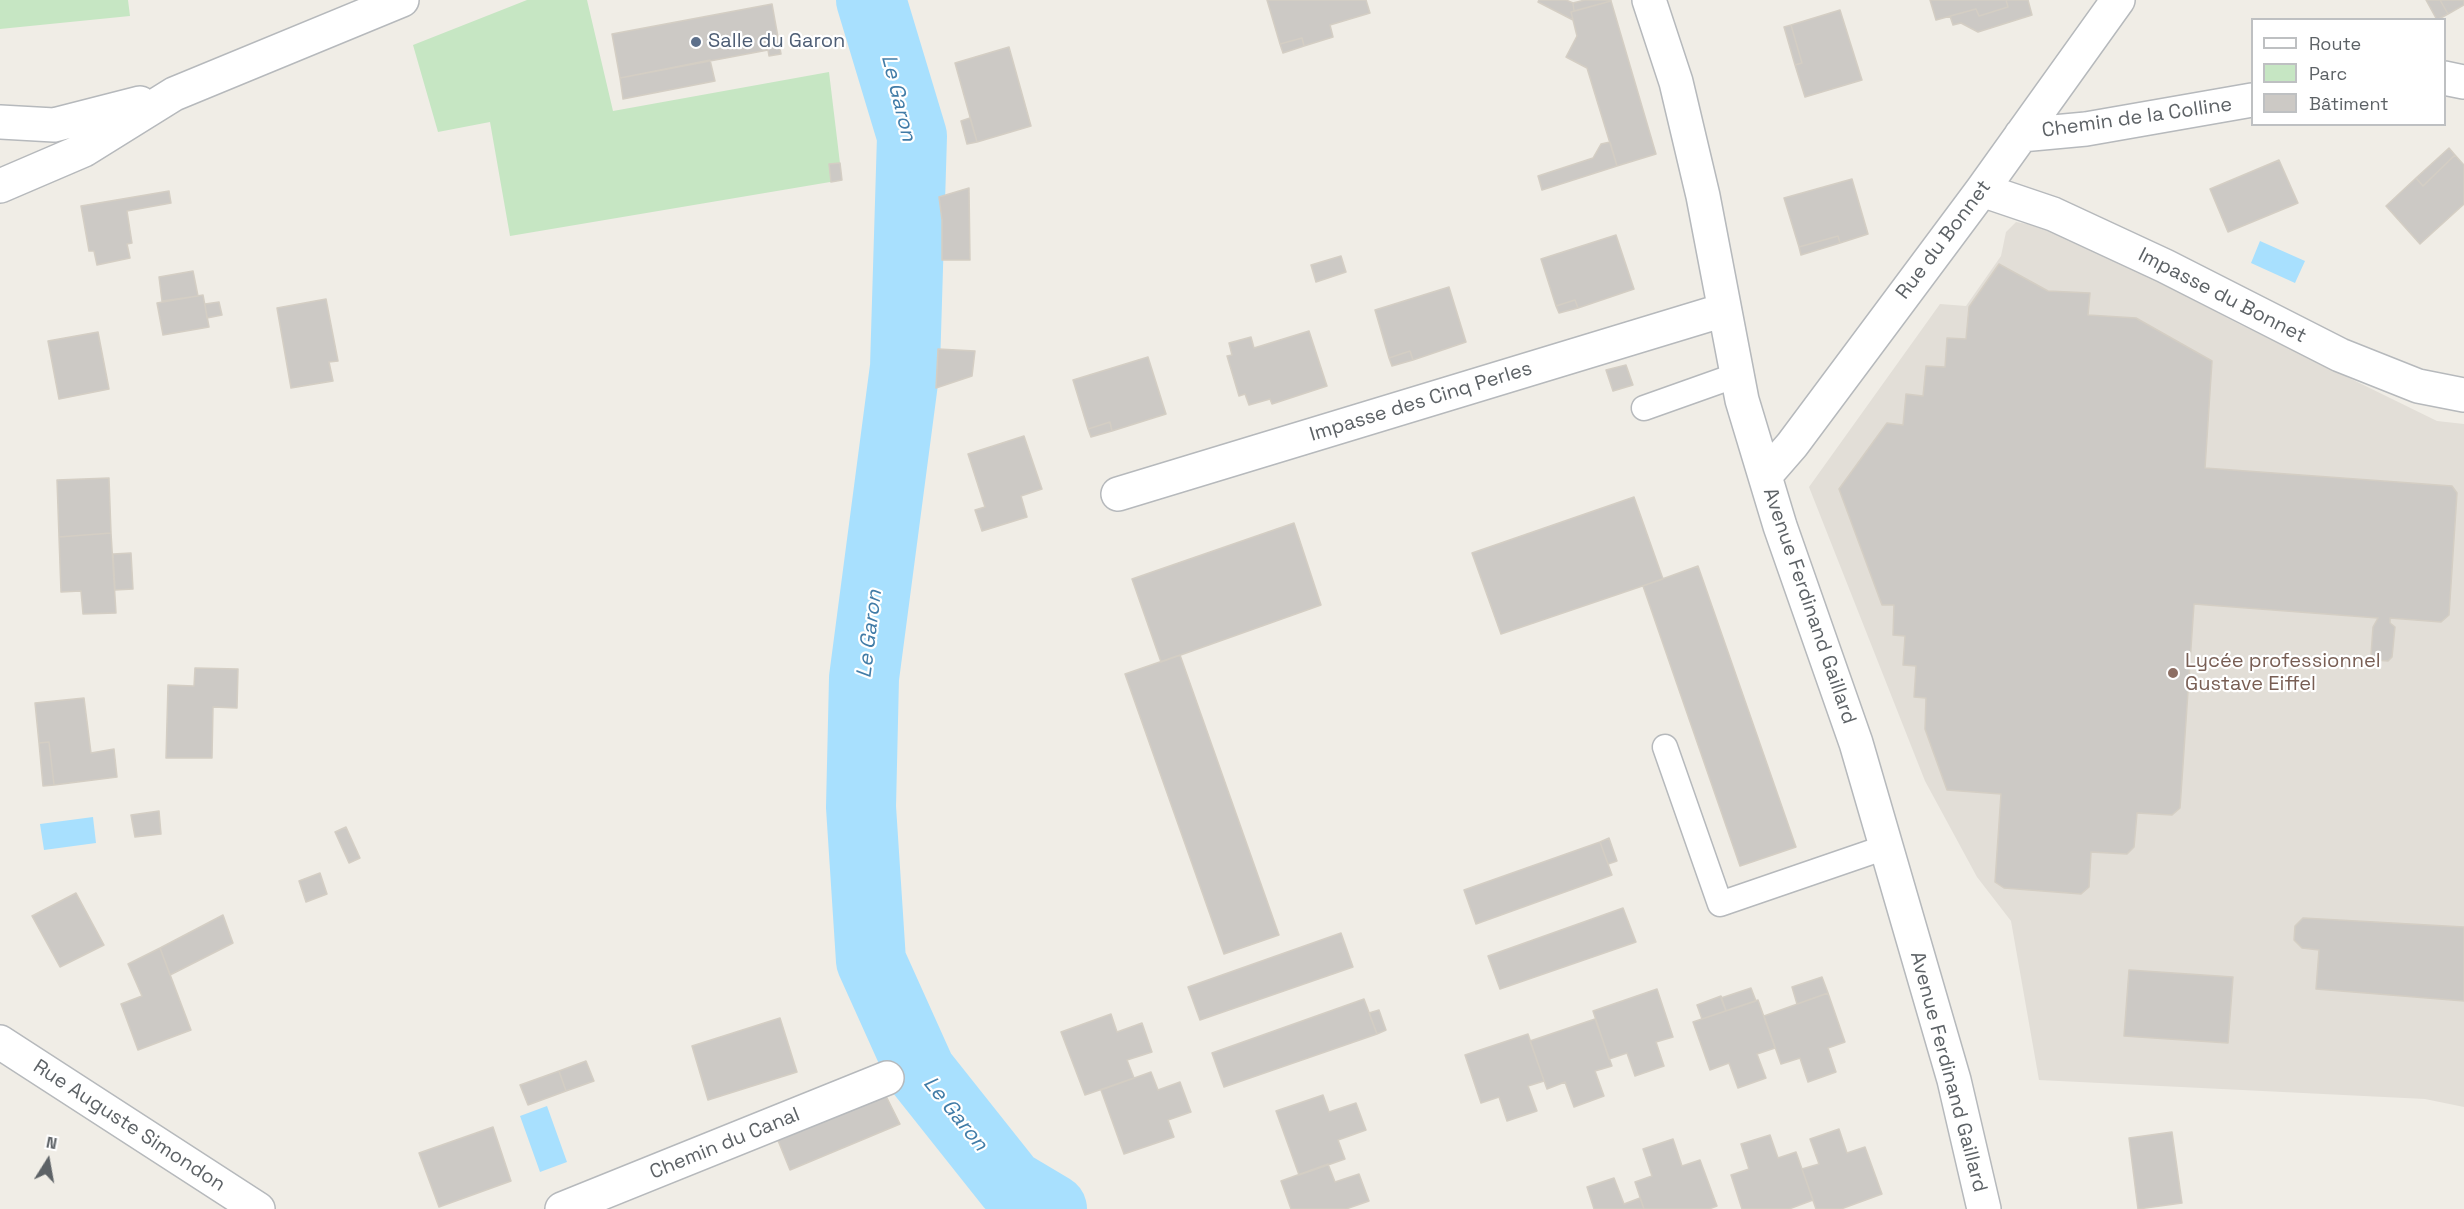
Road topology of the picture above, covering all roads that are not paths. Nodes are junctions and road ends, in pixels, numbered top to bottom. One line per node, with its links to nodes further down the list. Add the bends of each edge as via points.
1 (402, 0): 6 (street)
2 (1649, 0): 12 (street, Avenue Ferdinand Gaillard, via 1681,104)
3 (2118, 0): 9 (street, Rue du Bonnet)
4 (2446, 78): 5 (street)
5 (2464, 82)
6 (174, 94): 8 (street, via 54,125); 10 (street, via 84,150)
7 (2251, 100): 9 (street, Chemin de la Colline, via 2086,129)
8 (0, 122)
9 (2021, 135): 11 (street, Rue du Bonnet)
10 (0, 186)
11 (1982, 190): 14 (street, Impasse du Bonnet, via 2053,214 2340,355 2418,386); 16 (street, Rue du Bonnet)
12 (1724, 310): 13 (street, Avenue Ferdinand Gaillard); 17 (street, Impasse des Cinq Perles)
13 (1737, 375): 15 (lane); 16 (street, Avenue Ferdinand Gaillard)
14 (2464, 395)
15 (1644, 408)
16 (1765, 476): 19 (street, Avenue Ferdinand Gaillard, via 1856,743)
17 (1118, 494)
18 (1665, 747): 19 (lane, via 1720,904)
19 (1886, 847): 24 (street, Avenue Ferdinand Gaillard, via 1954,1080)
20 (0, 1042): 22 (street, Rue Auguste Simondon)
21 (887, 1078): 23 (street, Chemin du Canal)
22 (258, 1209)
23 (562, 1209)
24 (1984, 1209)

